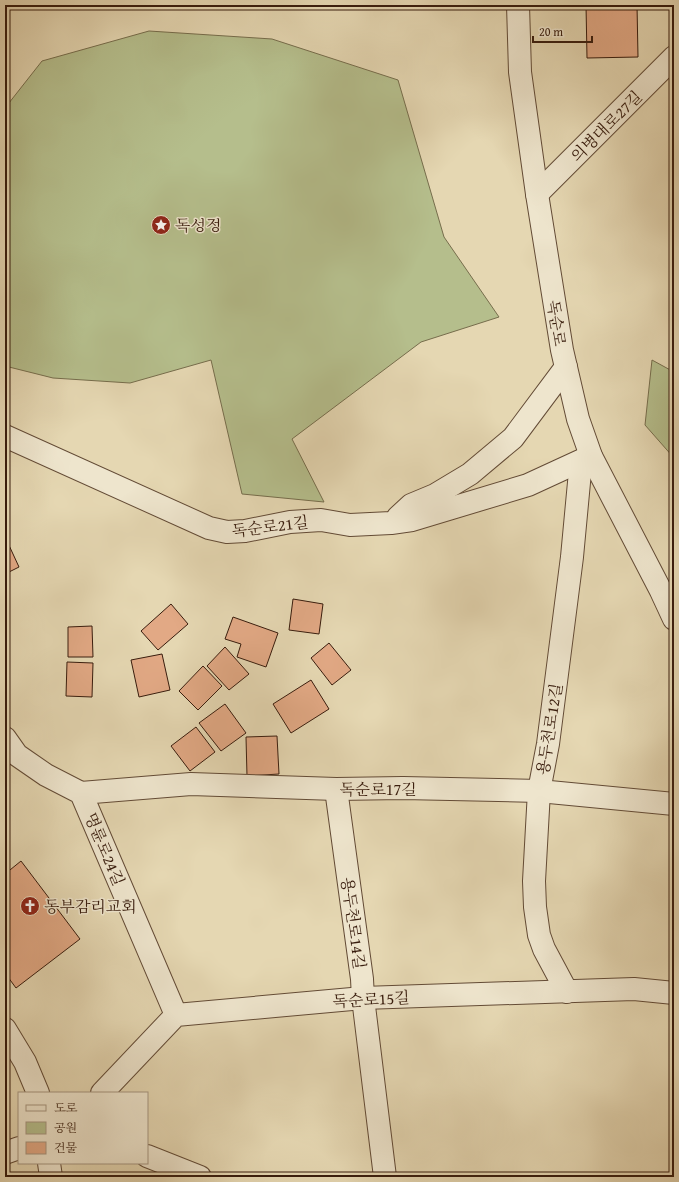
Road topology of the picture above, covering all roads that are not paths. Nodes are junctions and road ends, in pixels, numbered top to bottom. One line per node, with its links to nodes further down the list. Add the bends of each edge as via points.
1 (518, 5): 3 (street, 독순로, via 520,72)
2 (674, 57): 3 (street, 의병대로27길)
3 (537, 194): 4 (street, 독순로)
4 (566, 367): 6 (street, 독순로); 7 (street, via 513,438 470,474 435,495 411,505)
5 (5, 436): 7 (street, 독순로21길, via 209,528 227,532 245,531 290,522 321,520 350,525)
6 (586, 459): 7 (street, 독순로21길, via 528,485 412,520); 8 (street, 독순로, via 661,591); 11 (street, 용두천로12길, via 548,744)
7 (391, 523)
8 (674, 619)
9 (5, 738): 12 (street, 명륜로24길, via 17,755 40,771)
10 (336, 789): 11 (street, 독순로17길); 12 (street, 독순로17길, via 191,784); 16 (street, 용두천로14길)
11 (539, 791): 13 (street, 독순로17길); 14 (street, 용두천로12길, via 535,907 544,949)
12 (81, 792): 17 (street, 명륜로24길)
13 (674, 804)
14 (567, 992): 15 (street, 독순로15길, via 634,989); 16 (street, 독순로15길)
15 (674, 993)
16 (363, 998): 17 (street, 독순로15길); 27 (street, 용두천로14길)
17 (176, 1015): 20 (street)
18 (5, 1029): 19 (street, via 25,1062)
19 (38, 1092)
20 (103, 1092)
21 (18, 1148): 22 (street)
22 (5, 1153)
23 (148, 1156): 26 (street)
24 (49, 1164): 25 (street)
25 (51, 1177)
26 (200, 1177)
27 (385, 1177)

